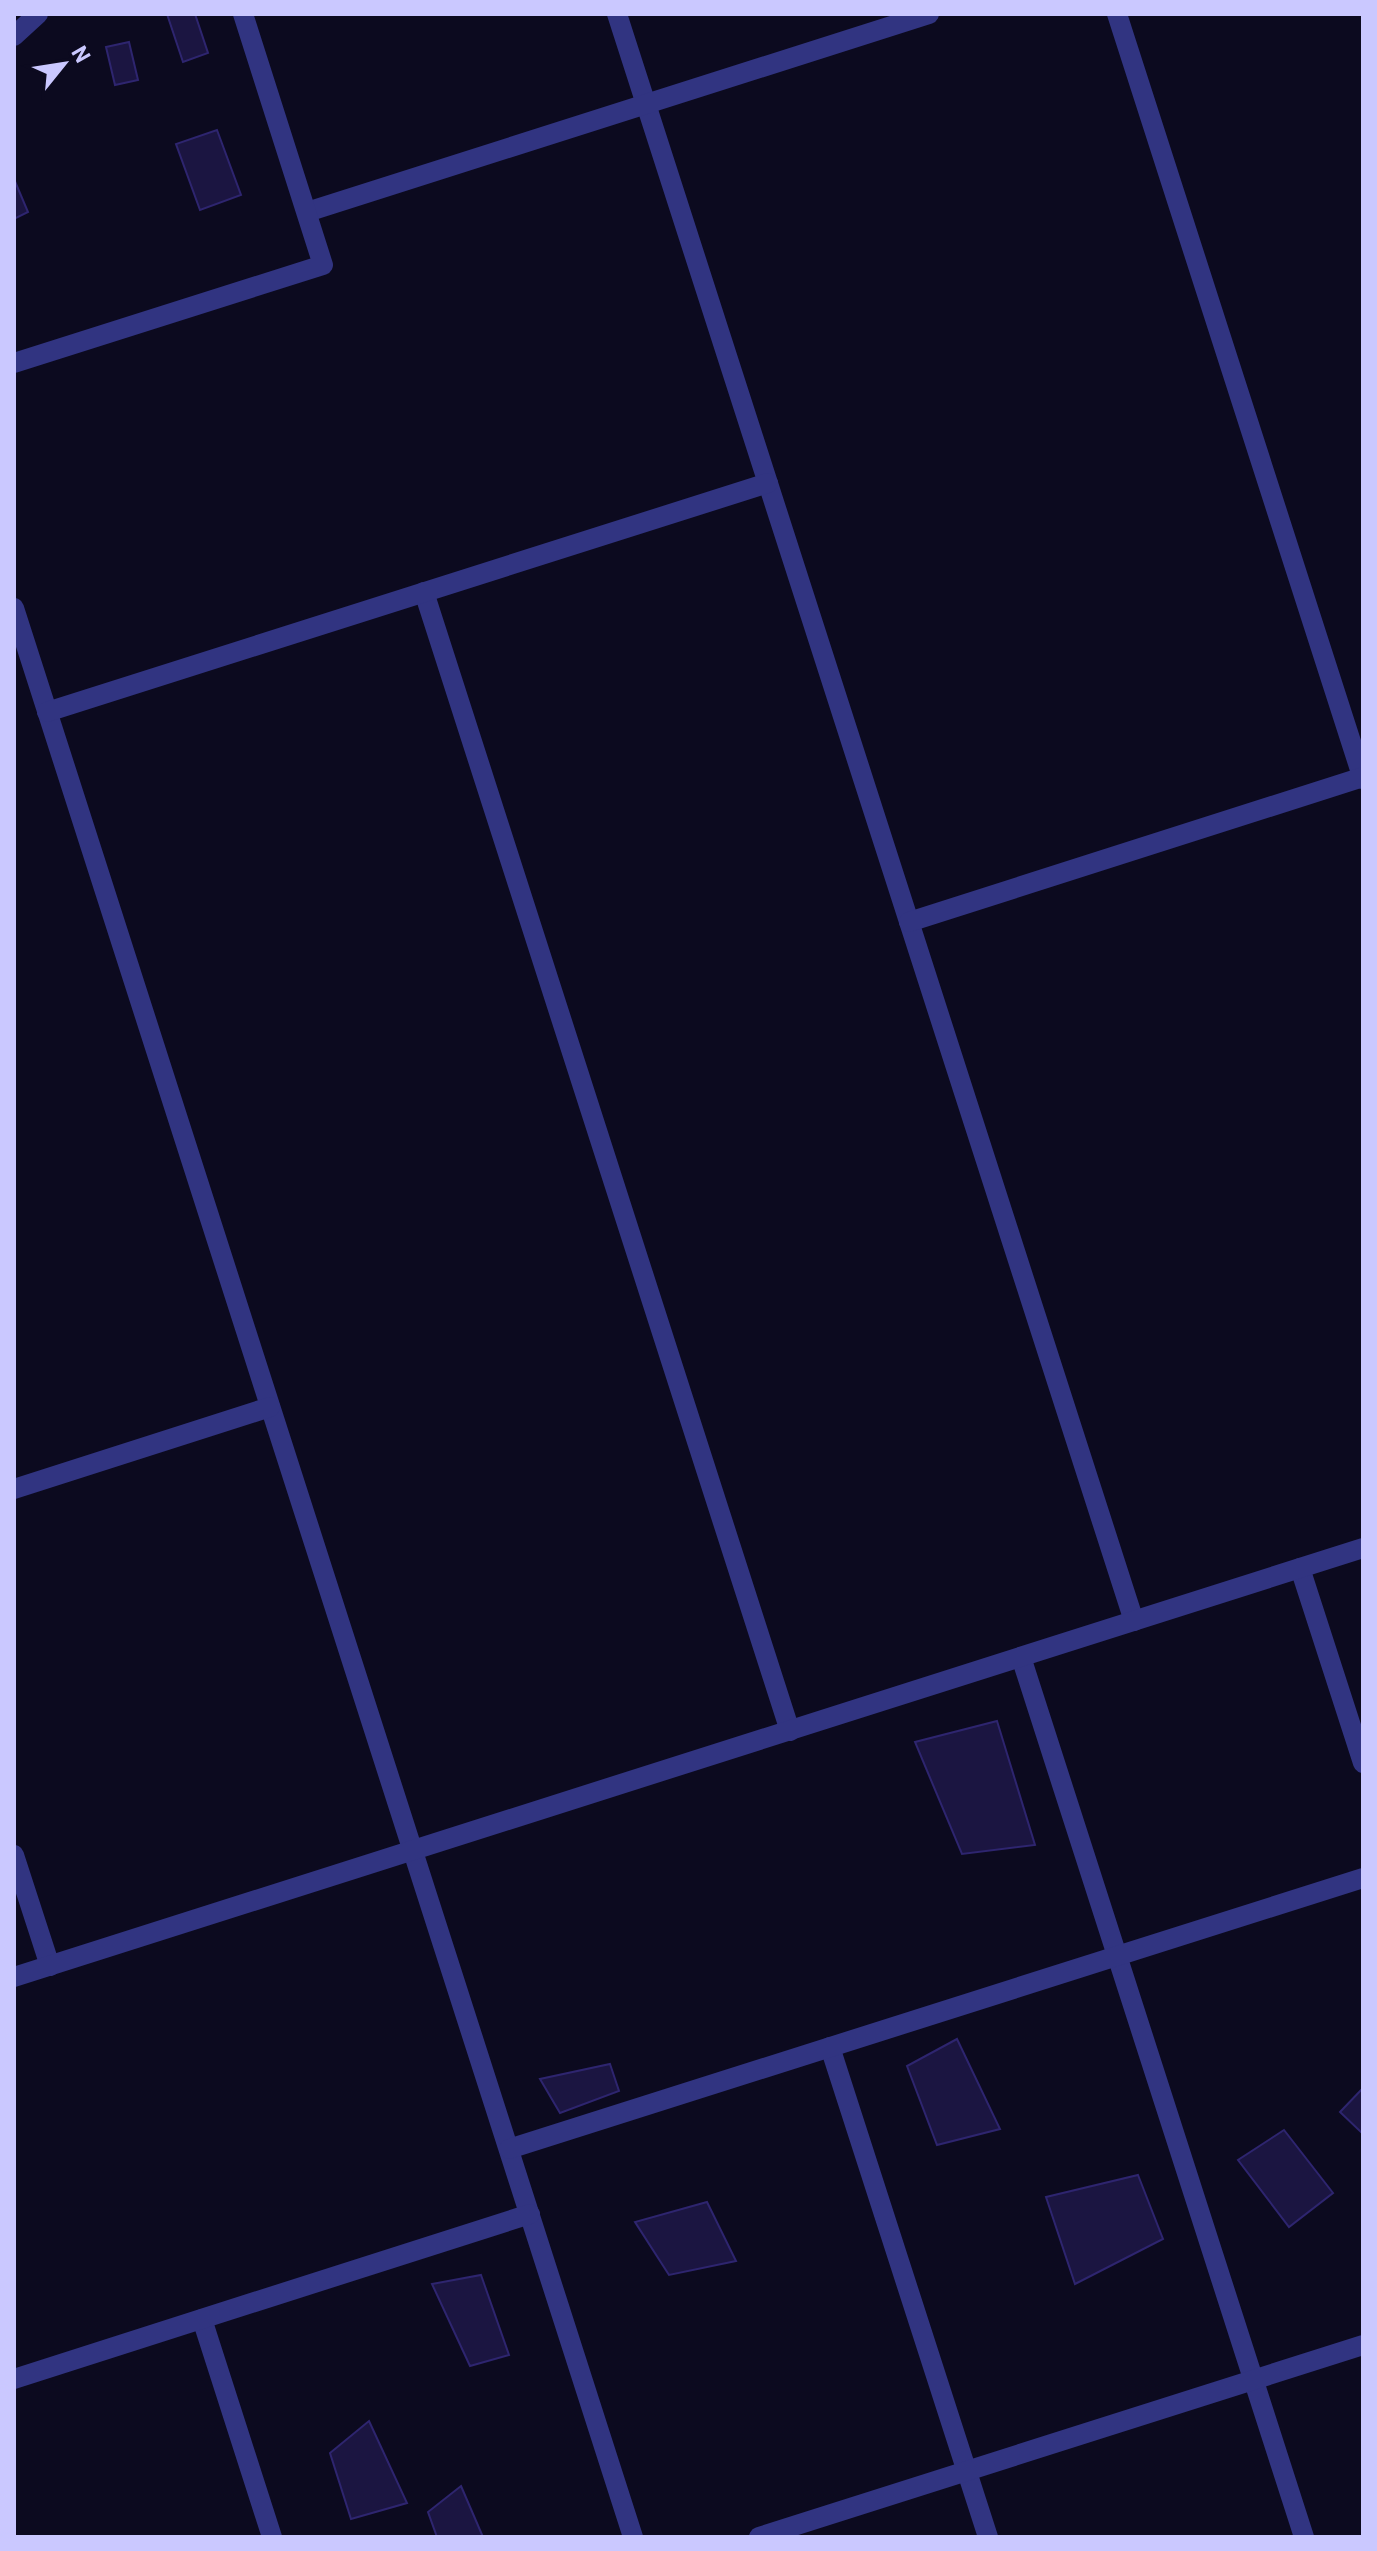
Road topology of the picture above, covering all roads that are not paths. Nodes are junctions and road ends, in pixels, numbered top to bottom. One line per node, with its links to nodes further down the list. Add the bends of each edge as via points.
1 (38, 14): 6 (street)
2 (243, 14): 8 (street)
3 (617, 14): 7 (street)
4 (929, 14): 7 (street)
5 (1117, 14): 14 (street)
6 (14, 36)
7 (646, 104): 8 (street); 10 (street)
8 (307, 212): 9 (street, via 323,265)
9 (14, 363)
10 (768, 483): 11 (street); 15 (street)
11 (424, 592): 13 (street); 22 (street)
12 (15, 613): 13 (street)
13 (47, 712): 16 (street)
14 (1363, 778): 15 (street)
15 (909, 922): 20 (street)
16 (270, 1407): 17 (street); 24 (street)
17 (14, 1489)
18 (1363, 1548): 19 (street)
19 (1300, 1568): 20 (street); 23 (street)
20 (1134, 1621): 21 (street)
21 (1021, 1657): 22 (street); 27 (street)
22 (790, 1731): 24 (street)
23 (1363, 1763)
24 (413, 1850): 28 (street); 31 (street)
25 (14, 1855): 28 (street)
26 (1363, 1878): 27 (street)
27 (1117, 1956): 30 (street); 36 (street)
28 (50, 1966): 29 (street)
29 (14, 1977)
30 (830, 2047): 31 (street); 37 (street)
31 (509, 2149): 32 (street)
32 (530, 2214): 33 (street); 39 (street)
33 (202, 2319): 35 (street); 38 (street)
34 (1363, 2345): 36 (street)
35 (14, 2379)
36 (1254, 2380): 37 (street); 42 (street)
37 (966, 2471): 40 (street); 41 (street)
38 (272, 2537)
39 (633, 2537)
40 (759, 2537)
41 (988, 2537)
42 (1304, 2537)

